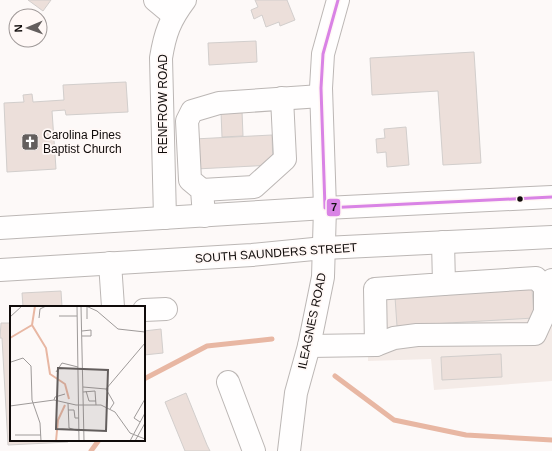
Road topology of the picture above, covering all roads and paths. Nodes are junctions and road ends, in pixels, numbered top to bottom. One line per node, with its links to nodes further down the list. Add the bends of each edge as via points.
1 (155, 0): 3 (main road, RENFROW ROAD)
2 (338, 0): 4 (main road, ILEAGNES ROAD, via 323,54)
3 (179, 8): 12 (main road, RENFROW ROAD, via 164,36 161,58)
4 (321, 96): 5 (main road); 9 (main road, ILEAGNES ROAD)
5 (282, 98): 6 (main road, via 285,159 254,187); 7 (main road, via 219,103 192,111 187,122 190,180)
6 (248, 187): 7 (main road); 10 (main road)
7 (202, 190): 11 (main road)
8 (552, 197): 9 (main road)
9 (325, 208): 10 (main road); 16 (main road, ILEAGNES ROAD)
10 (249, 214): 11 (main road)
11 (204, 216): 12 (main road)
12 (165, 218): 13 (main road)
13 (0, 228)
14 (552, 237): 15 (main road, SOUTH SAUNDERS STREET)
15 (442, 242): 16 (main road, SOUTH SAUNDERS STREET); 19 (main road)
16 (324, 248): 17 (main road, SOUTH SAUNDERS STREET); 25 (main road, ILEAGNES ROAD, via 323,282)
17 (110, 264): 18 (main road, SOUTH SAUNDERS STREET); 21 (main road)
18 (0, 270)
19 (444, 284): 20 (main road, via 536,278); 24 (main road, via 375,289)
20 (549, 284): 24 (main road, via 545,312 535,334 418,335 394,338)
21 (113, 306)
22 (166, 309): 23 (main road)
23 (145, 310)
24 (376, 345): 25 (main road)
25 (309, 346): 28 (main road, ILEAGNES ROAD, via 296,393)
26 (228, 382): 27 (main road)
27 (254, 451)
28 (289, 451)

